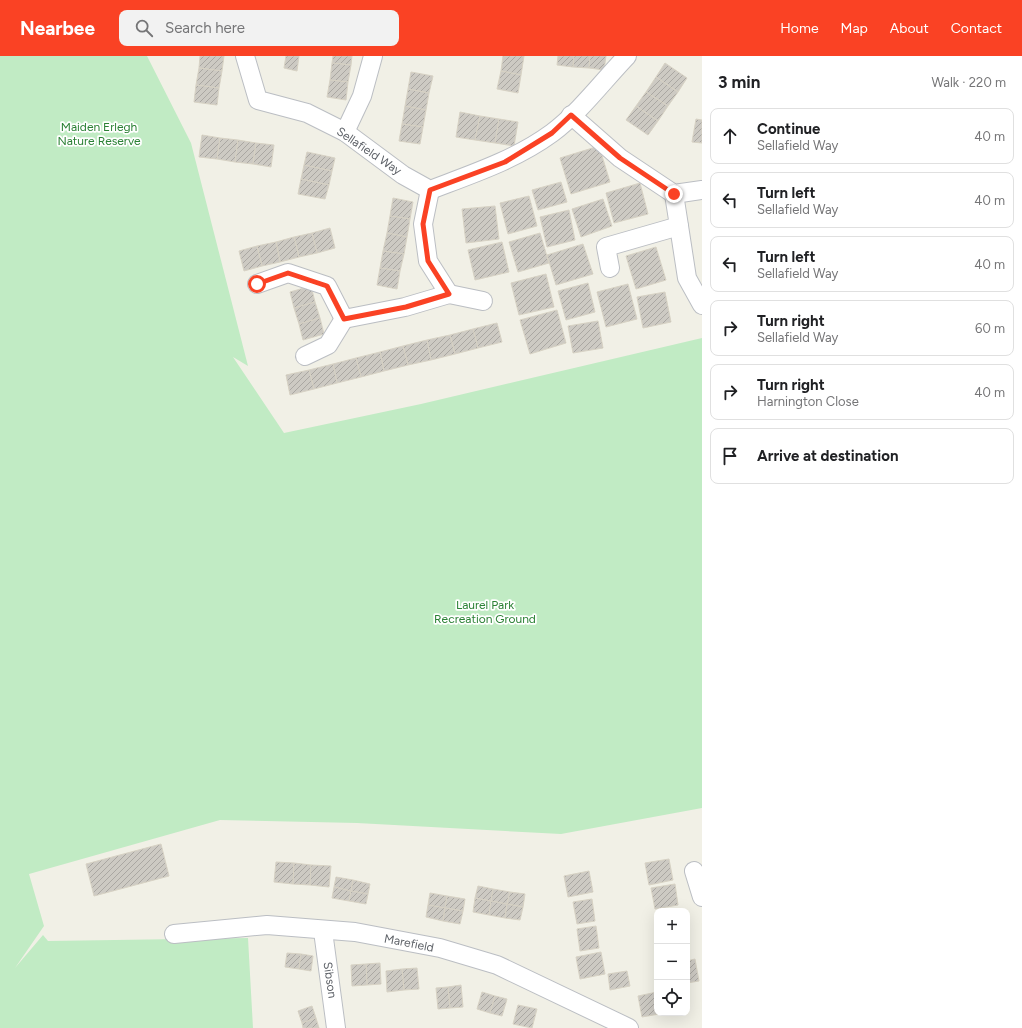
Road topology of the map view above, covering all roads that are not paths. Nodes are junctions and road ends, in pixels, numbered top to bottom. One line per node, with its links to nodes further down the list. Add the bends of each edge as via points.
1 (245, 56): 5 (street, Sellafield Way, via 258,100 307,113)
2 (372, 56): 5 (street, via 362,96)
3 (627, 56): 4 (street)
4 (571, 115): 6 (street, via 552,133 505,162); 8 (street, via 620,158)
5 (345, 132): 6 (street, Sellafield Way, via 403,175)
6 (430, 190): 12 (street, via 423,224 428,261)
7 (702, 190): 8 (street)
8 (674, 194): 9 (street)
9 (679, 226): 10 (street, via 606,247); 14 (street, via 687,278)
10 (610, 268)
11 (257, 284): 15 (street, via 288,273 327,286)
12 (449, 294): 13 (street); 15 (street, via 406,307)
13 (483, 301)
14 (702, 305)
15 (344, 319): 16 (street, via 328,345)
16 (304, 356)
17 (694, 871): 18 (street)
18 (702, 897)
19 (323, 931): 20 (street, Marefield, via 266,925); 21 (street, Sibson); 22 (street, Marefield, via 355,932 440,948 497,965)
20 (174, 934)
21 (336, 1028)
22 (629, 1028)

